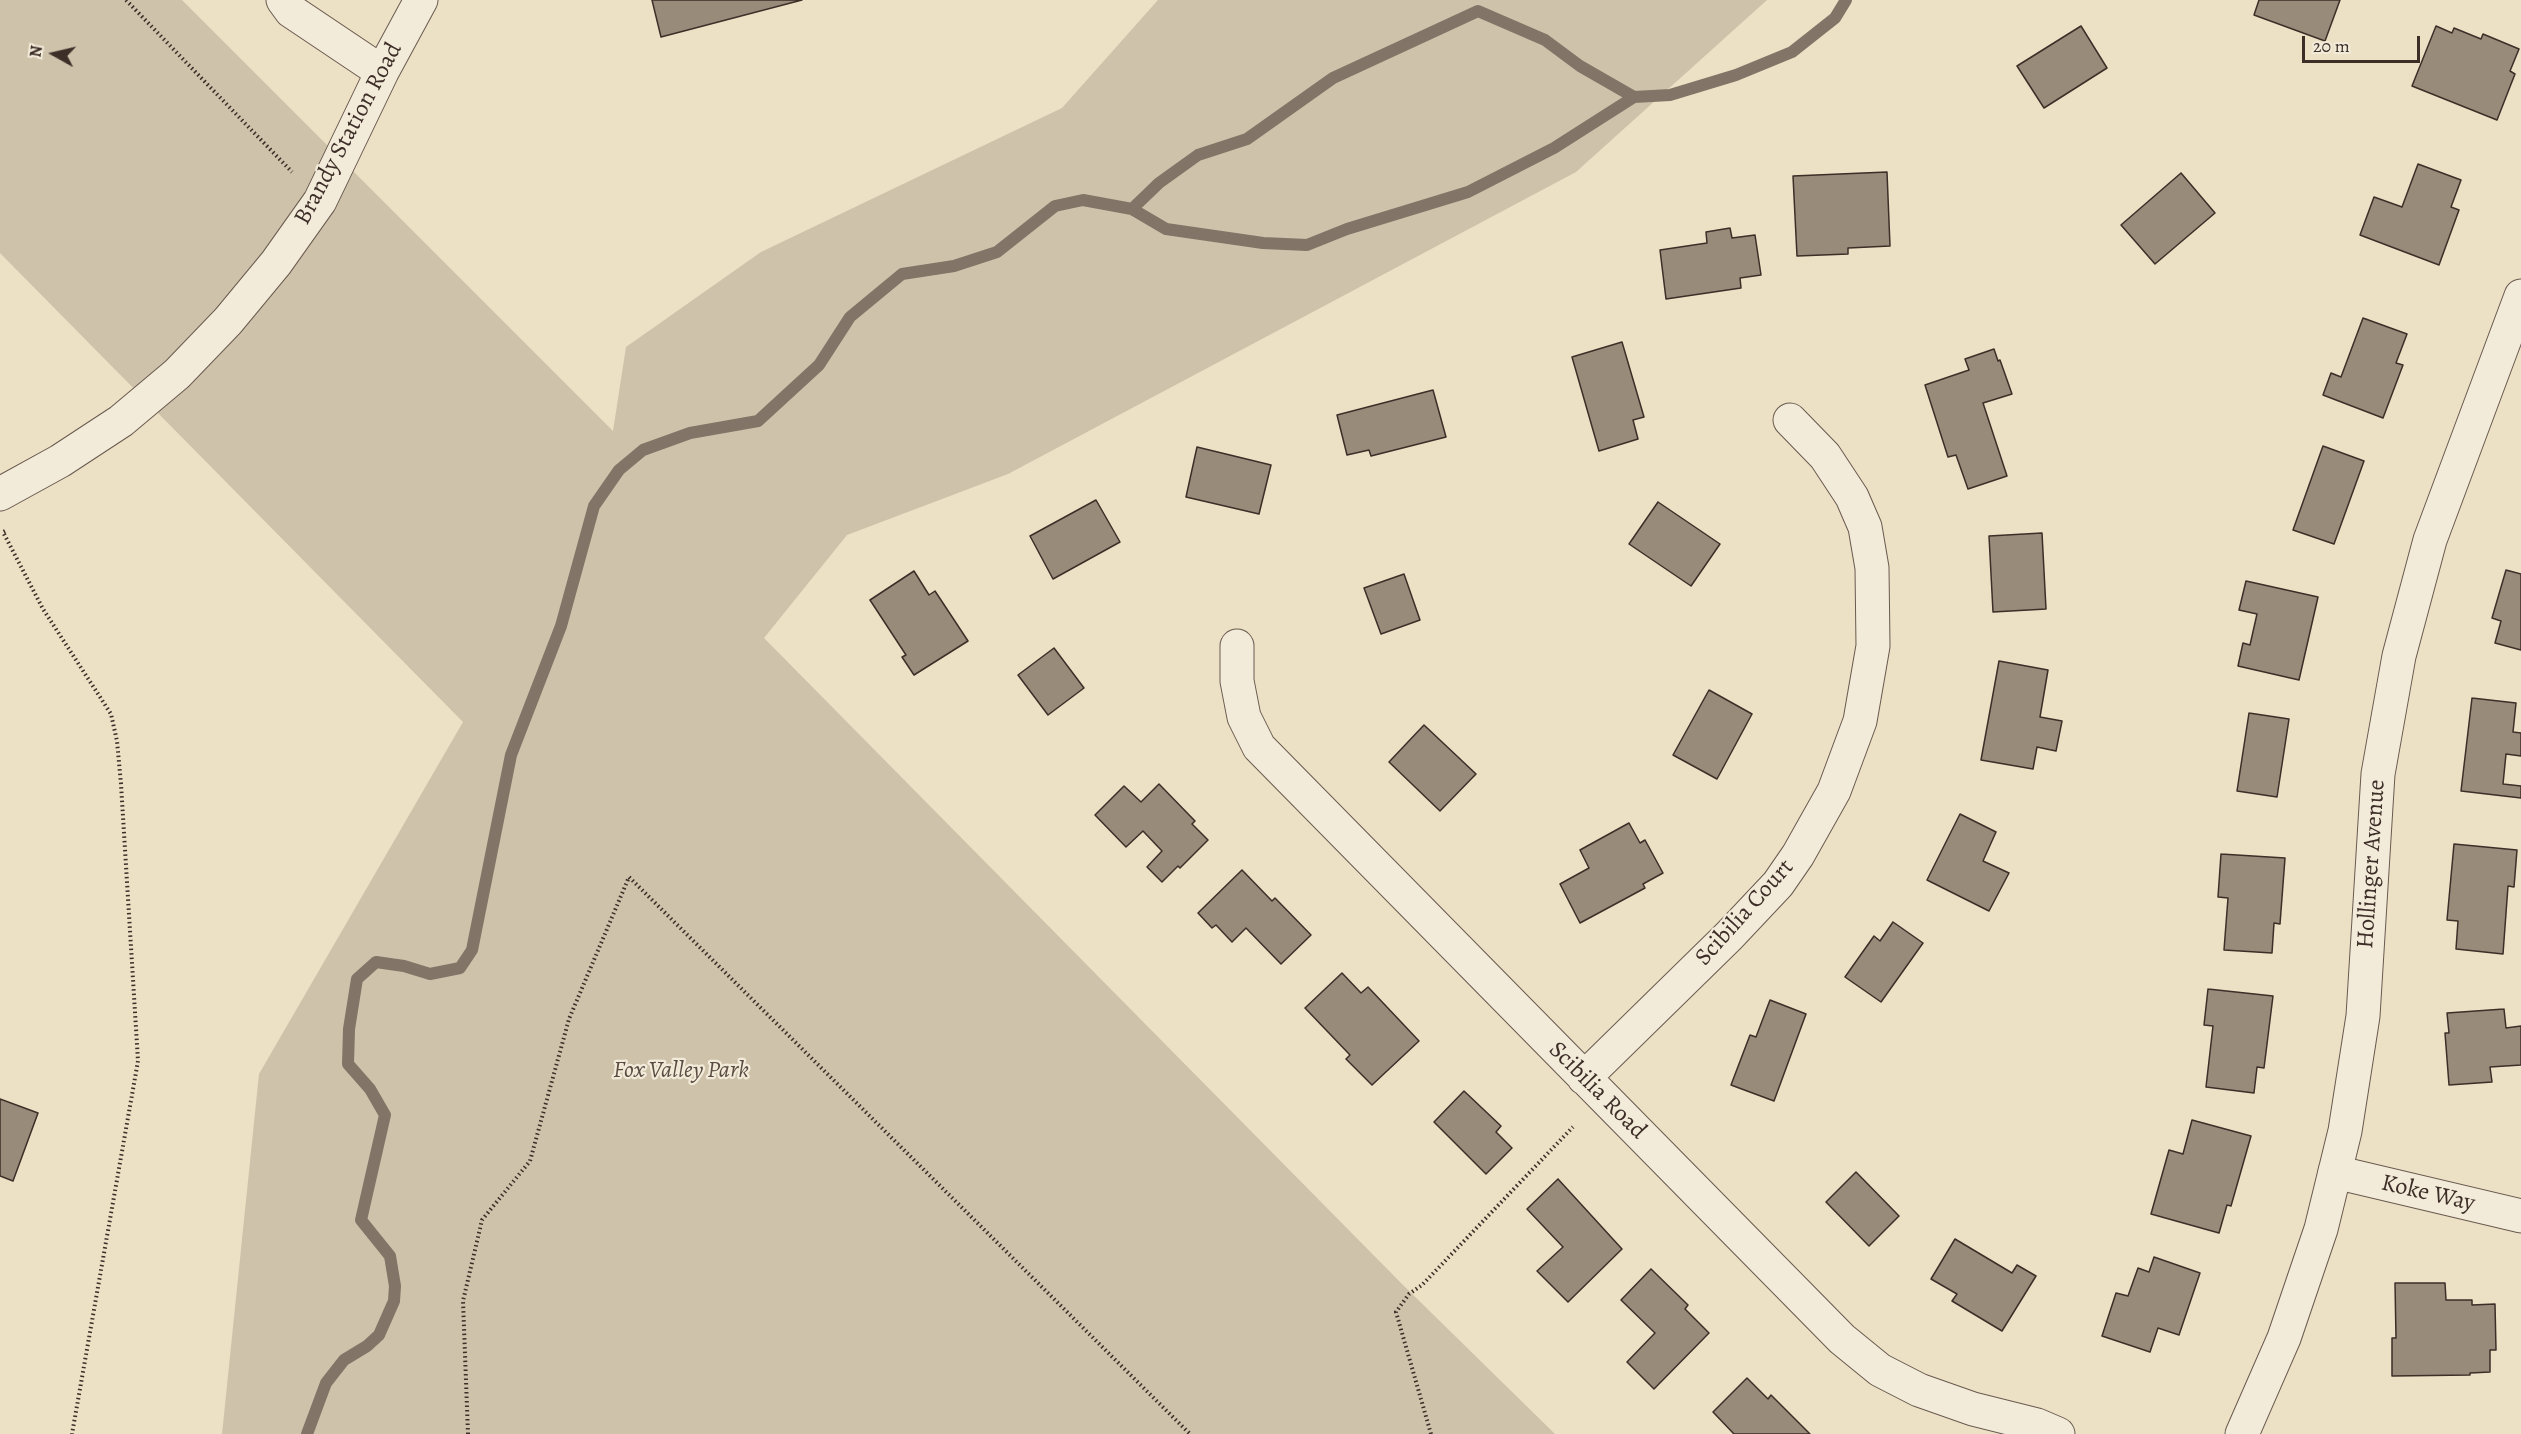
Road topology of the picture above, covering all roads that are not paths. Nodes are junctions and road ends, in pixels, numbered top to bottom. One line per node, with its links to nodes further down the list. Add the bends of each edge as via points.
1 (283, 0): 3 (street, via 291,10)
2 (421, 0): 3 (street, Brandy Station Road)
3 (382, 72): 6 (street, Brandy Station Road, via 320,201 228,321 177,374 112,427)
4 (2521, 296): 9 (street, Hollinger Avenue, via 2430,540 2400,656 2378,774 2363,1016)
5 (1790, 420): 8 (street, Scibilia Court, via 1825,456 1852,497 1865,527 1872,568 1873,646 1860,721 1834,791 1778,884)
6 (0, 494)
7 (1237, 646): 8 (street, Scibilia Road, via 1237,681 1244,717 1259,747)
8 (1584, 1078): 11 (street, Scibilia Road, via 1842,1339 1880,1370 1919,1390)
9 (2335, 1172): 10 (street, Koke Way); 12 (street, Hollinger Avenue, via 2321,1229 2284,1338)
10 (2521, 1216)
11 (2058, 1434)
12 (2242, 1434)

